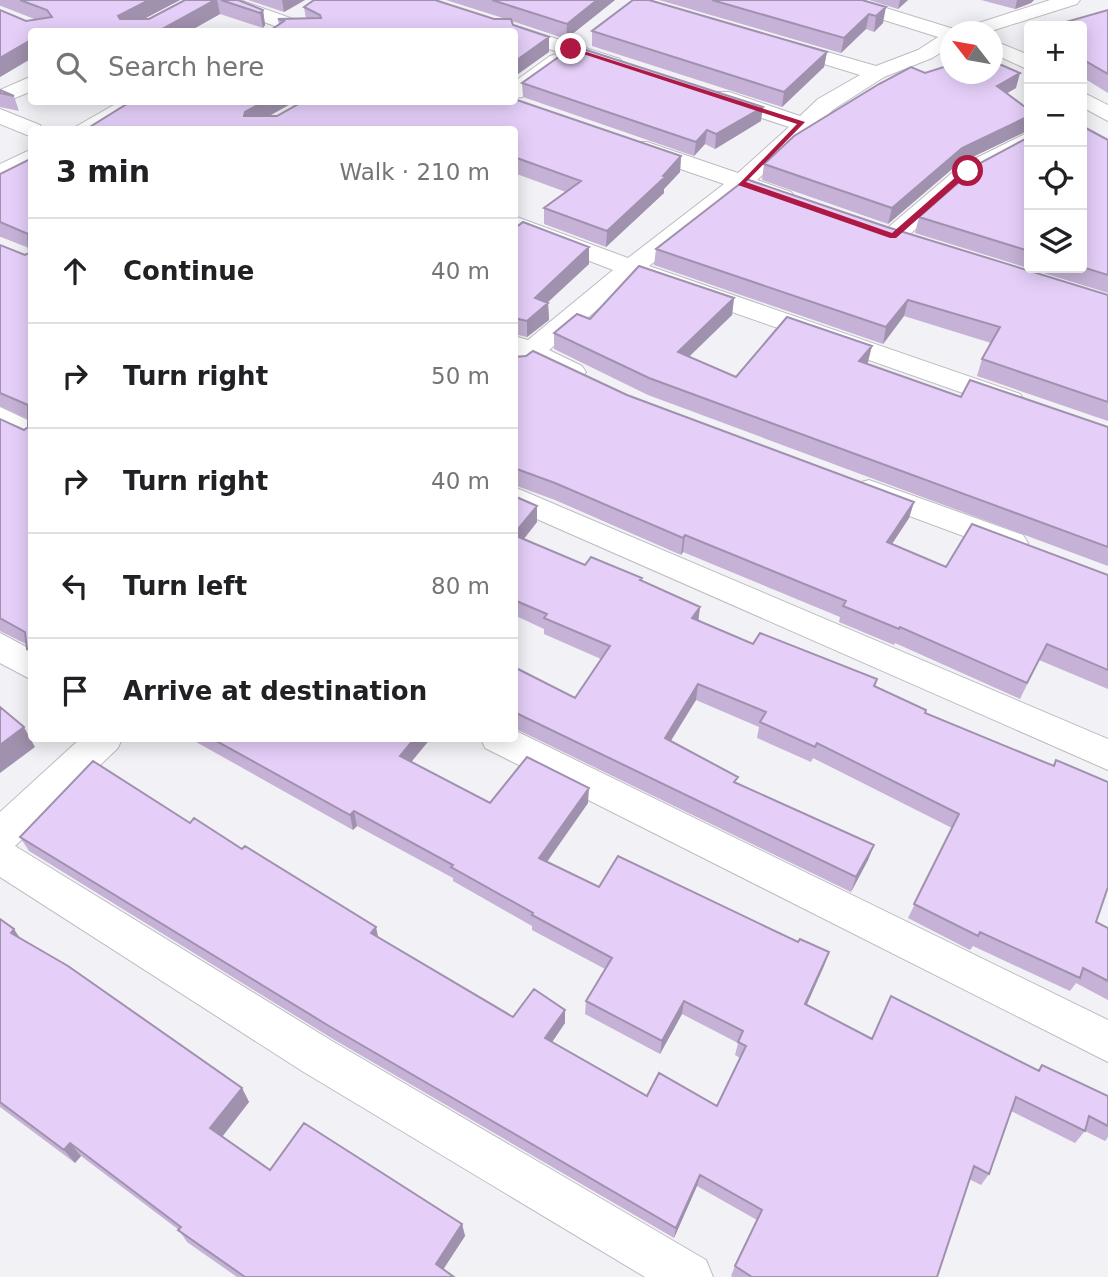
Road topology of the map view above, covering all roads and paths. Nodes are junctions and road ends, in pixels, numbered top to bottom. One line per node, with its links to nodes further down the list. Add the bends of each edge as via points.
1 (222, 0): 7 (street)
2 (840, 0): 9 (street, via 911,13)
3 (1070, 0): 6 (street)
4 (305, 11): 7 (street)
5 (482, 20): 8 (street)
6 (1002, 21)
7 (278, 27)
8 (507, 28)
9 (940, 30)
10 (518, 32): 14 (street)
11 (592, 33): 14 (street)
12 (762, 39): 18 (street)
13 (940, 43): 18 (street)
14 (571, 49): 17 (street); 20 (street)
15 (1003, 50): 16 (street)
16 (1024, 61)
17 (635, 70)
18 (877, 73): 27 (street)
19 (28, 84): 22 (street)
20 (518, 89)
21 (700, 91): 27 (street)
22 (0, 98)
23 (129, 105): 28 (street)
24 (517, 105): 25 (street)
25 (534, 111)
26 (0, 116): 29 (street)
27 (803, 124): 34 (street)
28 (89, 126)
29 (28, 128)
30 (612, 138): 34 (street)
31 (1024, 142): 38 (street, via 968,171)
32 (28, 158): 33 (street)
33 (0, 173)
34 (741, 183): 35 (street); 40 (street)
35 (804, 205)
36 (518, 225): 40 (street)
37 (868, 227): 38 (street)
38 (893, 236): 39 (street)
39 (918, 244)
40 (631, 268): 41 (street); 43 (street)
41 (520, 354): 42 (street)
42 (601, 386)
43 (1031, 407)
44 (0, 416): 45 (street)
45 (28, 433)
46 (846, 481): 48 (street)
47 (518, 499): 53 (street)
48 (1042, 555)
49 (0, 646): 50 (street)
50 (28, 664)
51 (101, 742): 54 (street)
52 (506, 742): 56 (street)
53 (1108, 755)
54 (0, 836)
55 (0, 857): 57 (street, via 317,1056)
56 (1108, 1042)
57 (689, 1277)

